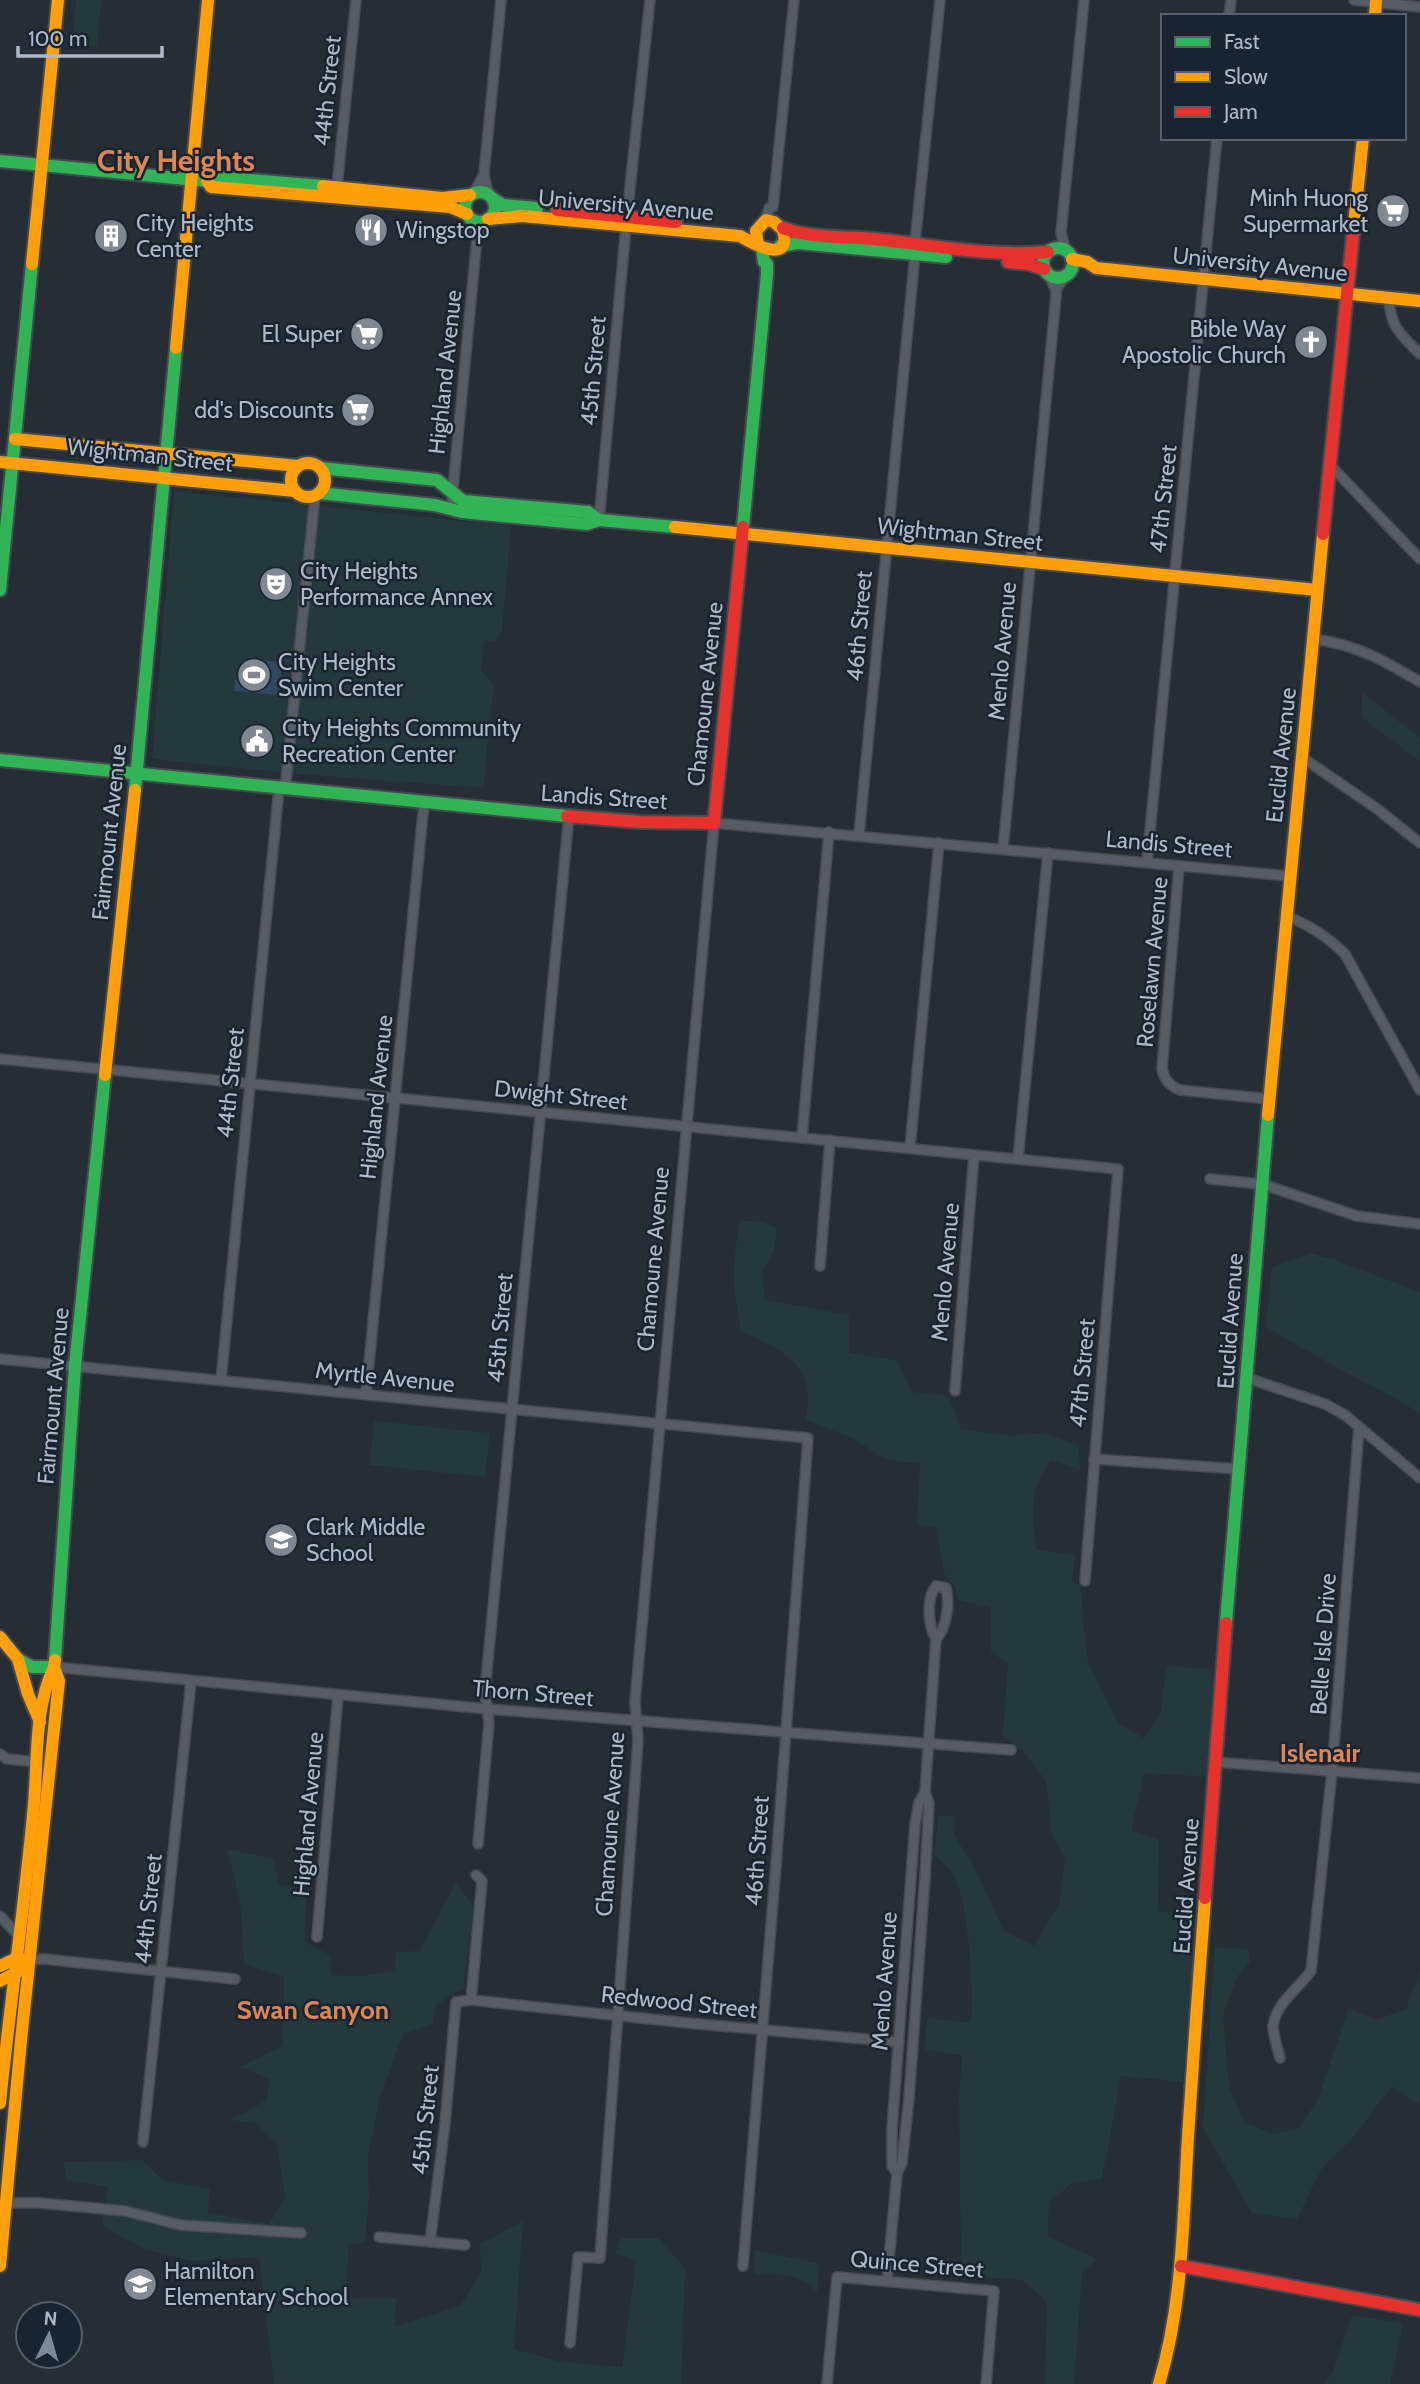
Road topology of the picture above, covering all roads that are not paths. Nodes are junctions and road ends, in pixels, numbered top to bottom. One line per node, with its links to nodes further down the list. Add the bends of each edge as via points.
1 (58, 0): 15 (main road)
2 (208, 0): 17 (main road, Fairmount Avenue)
3 (356, 0): 18 (street, 44th Street)
4 (501, 0): 16 (street)
5 (650, 0): 22 (street, 45th Street)
6 (793, 0): 23 (street, via 769,208)
7 (940, 0): 27 (street, 46th Street)
8 (1084, 0): 24 (street)
9 (1354, 0): 10 (street)
10 (1376, 6): 11 (street)
11 (1420, 7)
12 (1217, 140): 34 (street, 47th Street)
13 (1363, 140): 36 (main road, Euclid Avenue)
14 (0, 161): 15 (main road, University Avenue)
15 (42, 165): 17 (main road, University Avenue); 40 (main road)
16 (484, 174): 19 (street); 20 (street)
17 (190, 180): 18 (main road, University Avenue, via 212,177); 41 (main road, Fairmount Avenue)
18 (337, 192): 19 (main road, University Avenue, via 367,190 442,198); 21 (main road, University Avenue, via 450,208)
19 (472, 194): 20 (main road); 21 (main road, via 465,204)
20 (490, 196): 21 (main road, via 495,207 492,216); 22 (main road, University Avenue, via 503,205)
21 (478, 219): 22 (main road, University Avenue, via 522,216); 49 (street, Highland Avenue, via 473,228 477,238)
22 (626, 221): 23 (main road, University Avenue, via 734,227); 25 (main road, University Avenue, via 740,236); 51 (street, 45th Street)
23 (772, 223): 25 (main road, via 755,232); 26 (main road, via 785,238); 27 (main road, University Avenue, via 799,235 842,236)
24 (1061, 236): 28 (street); 29 (street)
25 (760, 247): 26 (main road, University Avenue); 30 (main road, Chamoune Avenue)
26 (778, 248): 27 (main road, University Avenue, via 798,243); 30 (main road, Chamoune Avenue)
27 (915, 249): 28 (main road, University Avenue, via 1009,254); 32 (main road, University Avenue, via 1029,264); 53 (street, 46th Street)
28 (1050, 251): 29 (main road); 32 (main road, via 1043,260)
29 (1069, 256): 31 (main road, University Avenue); 33 (main road)
30 (767, 264): 52 (main road, Chamoune Avenue)
31 (1096, 268): 33 (main road, University Avenue); 34 (main road, University Avenue)
32 (1045, 271): 33 (main road, via 1055,278); 35 (street)
33 (1067, 274): 35 (street, Menlo Avenue)
34 (1204, 279): 36 (main road, University Avenue); 56 (street, 47th Street)
35 (1056, 290): 55 (street, Menlo Avenue)
36 (1347, 294): 37 (main road, University Avenue); 43 (main road, Euclid Avenue)
37 (1389, 298): 38 (main road, University Avenue); 39 (street, via 1397,331)
38 (1420, 301)
39 (1420, 354)
40 (15, 439): 41 (main road, Wightman Street); 42 (main road)
41 (165, 454): 44 (main road, Wightman Street); 46 (main road, Fairmount Avenue)
42 (6, 462): 46 (main road, Wightman Street); 57 (main road)
43 (1330, 465): 54 (street); 58 (main road, Euclid Avenue)
44 (298, 466): 45 (main road, Wightman Street, via 311,463); 47 (main road, via 292,475)
45 (320, 468): 48 (main road, via 325,484); 49 (main road, Wightman Street, via 437,480)
46 (163, 478): 47 (main road, Wightman Street); 63 (main road, Fairmount Avenue)
47 (295, 491): 48 (main road, Wightman Street, via 304,497)
48 (317, 495): 50 (main road, Wightman Street); 64 (street, 44th Street, via 286,781)
49 (453, 495): 50 (street, Highland Avenue); 51 (main road, Wightman Street, via 463,500 589,512)
50 (451, 509): 51 (main road, Wightman Street, via 587,524)
51 (599, 520): 52 (main road, Wightman Street)
52 (742, 533): 53 (main road, Wightman Street); 67 (main road, Chamoune Avenue)
53 (886, 548): 55 (main road, Wightman Street); 69 (street, 46th Street)
54 (1420, 559)
55 (1030, 562): 56 (main road, Wightman Street); 72 (street, Menlo Avenue)
56 (1175, 576): 58 (main road, Wightman Street); 74 (street, 47th Street)
57 (0, 590)
58 (1317, 590): 59 (main road, Euclid Avenue)
59 (1314, 639): 60 (street, via 1372,654); 61 (main road, Euclid Avenue)
60 (1420, 682)
61 (1303, 758): 71 (street); 76 (main road, Euclid Avenue)
62 (0, 760): 63 (main road, Landis Street)
63 (135, 775): 64 (main road, Landis Street); 79 (main road, Fairmount Avenue)
64 (279, 789): 65 (main road, Landis Street); 80 (street, 44th Street)
65 (424, 803): 66 (main road, Landis Street); 82 (street, Highland Avenue)
66 (569, 815): 67 (main road, Landis Street, via 640,822); 84 (street, 45th Street)
67 (714, 822): 68 (street, Landis Street); 85 (street, Chamoune Avenue)
68 (830, 832): 69 (street, Landis Street); 86 (street)
69 (859, 835): 70 (street, Landis Street)
70 (939, 843): 72 (street, Landis Street); 88 (street)
71 (1420, 843)
72 (1003, 849): 73 (street, Landis Street)
73 (1048, 853): 74 (street, Landis Street); 90 (street)
74 (1147, 863): 75 (street, Landis Street)
75 (1179, 866): 76 (street, Landis Street); 83 (street, Roselawn Avenue, via 1164,1076 1180,1090)
76 (1289, 876): 77 (main road, Euclid Avenue)
77 (1286, 916): 81 (street, via 1345,954); 83 (main road, Euclid Avenue)
78 (0, 1059): 79 (street, Dwight Street)
79 (105, 1069): 80 (street, Dwight Street); 97 (main road, Fairmount Avenue)
80 (250, 1084): 82 (street, Dwight Street); 99 (street, 44th Street)
81 (1420, 1090)
82 (395, 1098): 84 (street, Dwight Street); 101 (street, Highland Avenue)
83 (1269, 1099): 93 (main road, Euclid Avenue)
84 (540, 1112): 85 (street, Dwight Street); 102 (street, 45th Street)
85 (685, 1126): 86 (street, Dwight Street); 103 (street, Chamoune Avenue)
86 (802, 1138): 87 (street, Dwight Street)
87 (830, 1140): 88 (street, Dwight Street); 95 (street)
88 (910, 1148): 89 (street, Dwight Street)
89 (974, 1155): 90 (street, Dwight Street); 100 (street, Menlo Avenue)
90 (1018, 1159): 91 (street, Dwight Street)
91 (1118, 1169): 106 (street, 47th Street)
92 (1209, 1180): 93 (street)
93 (1262, 1184): 94 (street, via 1357,1216); 98 (main road, Euclid Avenue)
94 (1420, 1224)
95 (820, 1266)
96 (0, 1359): 97 (street, Myrtle Avenue)
97 (75, 1366): 99 (street, Myrtle Avenue); 113 (main road, Fairmount Avenue)
98 (1247, 1378): 104 (street, via 1325,1404); 107 (main road, Euclid Avenue)
99 (220, 1380): 101 (street, Myrtle Avenue)
100 (955, 1391)
101 (366, 1394): 102 (street, Myrtle Avenue)
102 (512, 1409): 103 (street, Myrtle Avenue); 116 (street, 45th Street, via 485,1691)
103 (660, 1423): 105 (street, Myrtle Avenue); 117 (street, Chamoune Avenue, via 635,1702)
104 (1359, 1427): 108 (street); 125 (street, Belle Isle Drive)
105 (808, 1438): 119 (street, 46th Street)
106 (1094, 1459): 107 (street); 109 (street, 47th Street)
107 (1239, 1469): 124 (main road, Euclid Avenue)
108 (1420, 1478)
109 (1085, 1581)
110 (0, 1637): 112 (main road)
111 (936, 1639): 111 (street, Menlo Avenue, via 946,1616 948,1592 941,1586 932,1590 930,1611); 120 (street, Menlo Avenue)
112 (18, 1659): 113 (main road, via 32,1667); 118 (main road)
113 (54, 1667): 114 (street, Thorn Street); 118 (main road, Fairmount Avenue, via 46,1678); 133 (main road, Fairmount Avenue, via 59,1682)
114 (191, 1681): 115 (street, Thorn Street); 136 (street, 44th Street)
115 (338, 1695): 116 (street, Thorn Street); 132 (street, Highland Avenue)
116 (488, 1709): 117 (street, Thorn Street); 128 (street, 45th Street)
117 (638, 1721): 119 (street, Thorn Street); 142 (street, Chamoune Avenue)
118 (40, 1723): 123 (main road, Fairmount Avenue)
119 (785, 1732): 120 (street, Thorn Street); 143 (street, 46th Street)
120 (929, 1744): 121 (street, Thorn Street); 127 (street, Menlo Avenue)
121 (1011, 1750)
122 (0, 1754): 123 (street)
123 (38, 1762): 131 (main road, Fairmount Avenue)
124 (1215, 1762): 125 (street); 156 (main road, Euclid Avenue)
125 (1332, 1772): 126 (street); 145 (street, Belle Isle Drive, via 1311,1971 1278,2008 1273,2028)
126 (1420, 1778)
127 (925, 1792): 144 (street, Menlo Avenue, via 915,1824); 148 (street, Menlo Avenue, via 929,1804 925,1877 907,2111)
128 (478, 1844)
129 (476, 1875): 140 (street, via 482,1881)
130 (0, 1916): 131 (street)
131 (19, 1935): 133 (street); 134 (main road, Fairmount Avenue)
132 (317, 1937)
133 (31, 1954): 134 (main road); 136 (street); 137 (main road); 149 (main road, Fairmount Avenue)
134 (15, 1959): 135 (main road); 137 (main road, Fairmount Avenue)
135 (0, 1966)
136 (161, 1971): 138 (street); 147 (street, 44th Street)
137 (14, 1976): 139 (main road); 146 (main road, Fairmount Avenue)
138 (235, 1979)
139 (0, 1982)
140 (471, 2000): 141 (street, Redwood Street); 142 (street, Redwood Street)
141 (456, 2002): 152 (street, 45th Street)
142 (618, 2016): 143 (street, Redwood Street); 159 (street, Chamoune Avenue, via 600,2258 578,2257)
143 (762, 2030): 144 (street, Redwood Street); 155 (street, 46th Street)
144 (899, 2042): 148 (street, Menlo Avenue, via 891,2157)
145 (1280, 2059)
146 (0, 2102)
147 (143, 2142)
148 (897, 2173): 157 (street, Menlo Avenue)
149 (3, 2203): 150 (street, via 125,2211 180,2225); 154 (main road, Fairmount Avenue)
150 (301, 2233)
151 (379, 2237): 152 (street)
152 (430, 2242): 153 (street)
153 (465, 2245)
154 (0, 2266)
155 (743, 2266)
156 (1181, 2266): 158 (main road); 162 (main road, Euclid Avenue)
157 (887, 2281): 160 (street, Quince Street, via 837,2277); 161 (street, Quince Street, via 993,2291)
158 (1420, 2310)
159 (570, 2343)
160 (827, 2384)
161 (986, 2384)
162 (1159, 2384)

